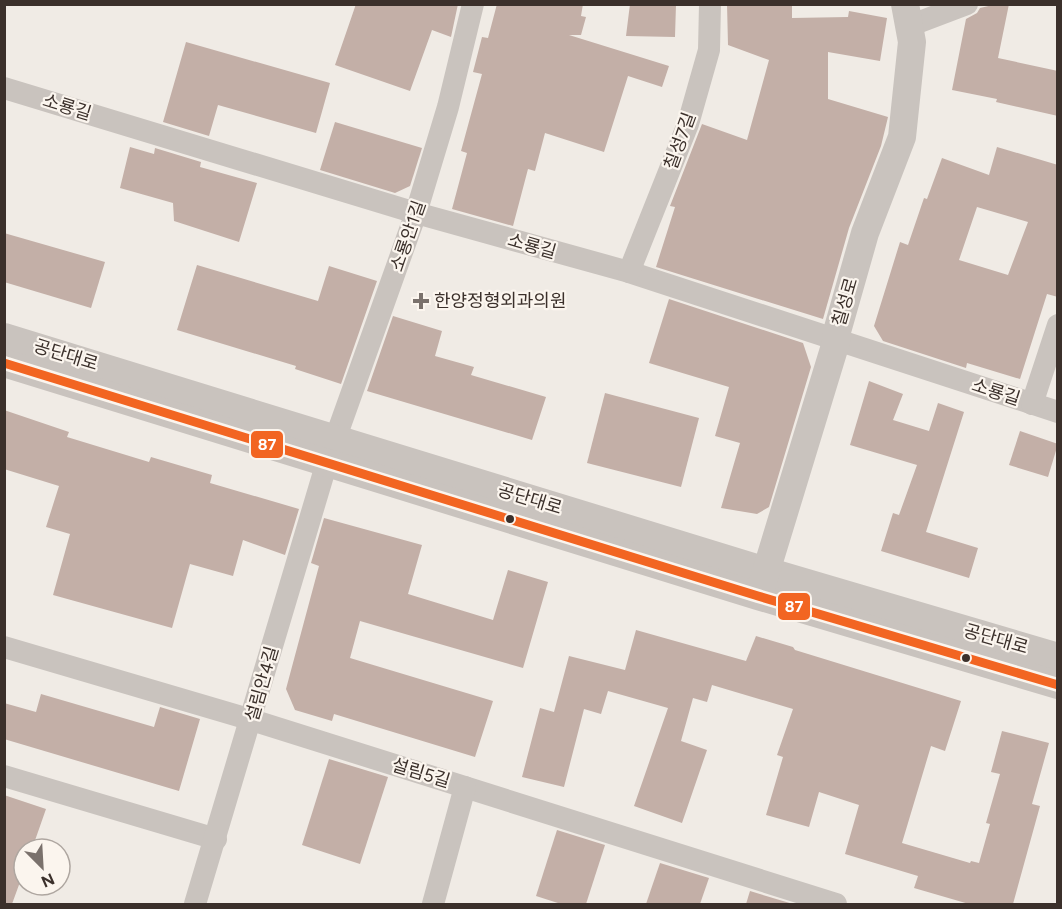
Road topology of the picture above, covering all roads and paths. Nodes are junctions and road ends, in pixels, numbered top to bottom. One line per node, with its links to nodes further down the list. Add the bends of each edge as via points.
1 (473, 4): 6 (street, 소룡안1길)
2 (710, 4): 7 (street, 칠성7길, via 709,51 688,124)
3 (967, 4): 4 (street)
4 (907, 15): 10 (street, 칠성로, via 912,42 902,136 865,233)
5 (4, 88): 6 (street, 소룡길)
6 (416, 213): 7 (street, 소룡길); 14 (street, 소룡안1길)
7 (629, 273): 10 (street, 소룡길)
8 (1058, 325): 12 (street)
9 (4, 337): 14 (street, 공단대로)
10 (837, 339): 12 (street, 소룡길); 15 (street, 칠성로)
11 (4, 363): 14 (street, 공단대로)
12 (1032, 404): 13 (street, 소룡길)
13 (1058, 412)
14 (331, 451): 15 (street, 공단대로); 19 (street, 설림안4길)
15 (762, 584): 17 (street, 공단대로); 18 (street, 공단대로)
16 (4, 647): 19 (street, 설림5길)
17 (1058, 657)
18 (1058, 685)
19 (252, 720): 21 (street, 설림5길); 22 (street, 설림안4길)
20 (4, 776): 22 (street)
21 (465, 787): 24 (street); 25 (street, 설림5길)
22 (216, 839): 23 (street, 설림안4길)
23 (195, 904)
24 (433, 904)
25 (836, 904)

